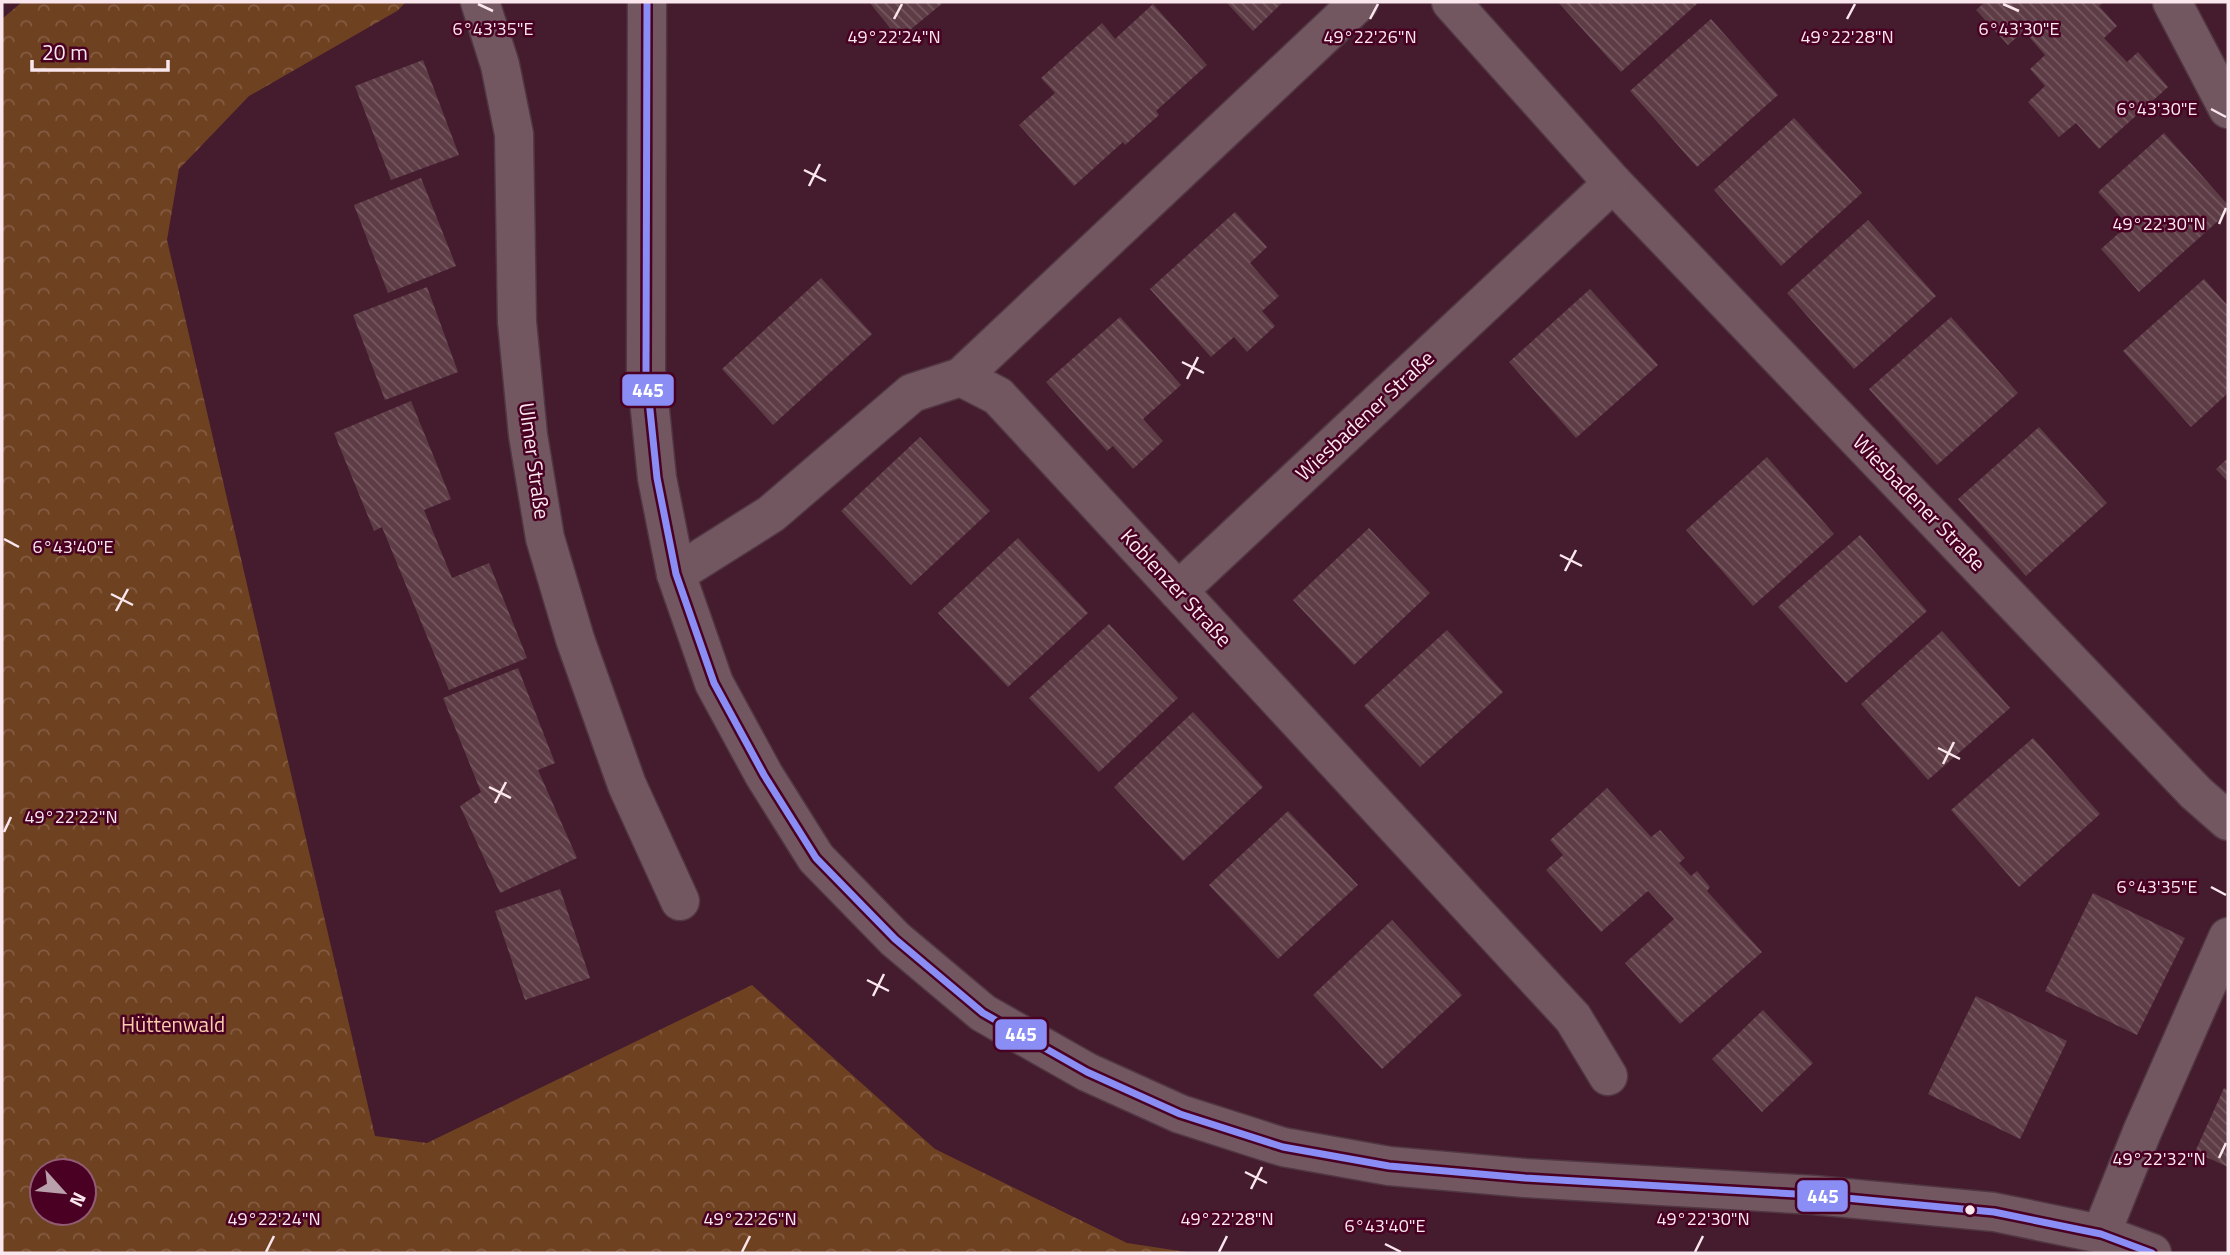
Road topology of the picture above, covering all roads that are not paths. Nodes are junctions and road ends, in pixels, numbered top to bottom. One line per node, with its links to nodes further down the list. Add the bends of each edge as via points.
1 (480, 2): 12 (street, Ulmer Straße, via 500,65 514,134 517,322 528,435 545,538 627,785)
2 (647, 2): 9 (street, via 646,371 657,478)
3 (1359, 2): 8 (street)
4 (1451, 2): 7 (street, Wiesbadener Straße)
5 (2172, 2): 6 (street)
6 (2228, 109)
7 (1613, 183): 10 (street, Wiesbadener Straße); 11 (street, Wiesbadener Straße)
8 (961, 377): 9 (street, via 912,393 771,514); 10 (street, Koblenzer Straße, via 998,397)
9 (676, 574): 15 (street, via 714,683 816,858 895,939 984,1013 1087,1072 1180,1114 1283,1147 1390,1166 1994,1212)
10 (1178, 591): 14 (street, Koblenzer Straße, via 1573,1017)
11 (2228, 821)
12 (680, 901)
13 (2228, 937): 15 (street)
14 (1608, 1076)
15 (2101, 1234): 16 (street)
16 (2152, 1253)

